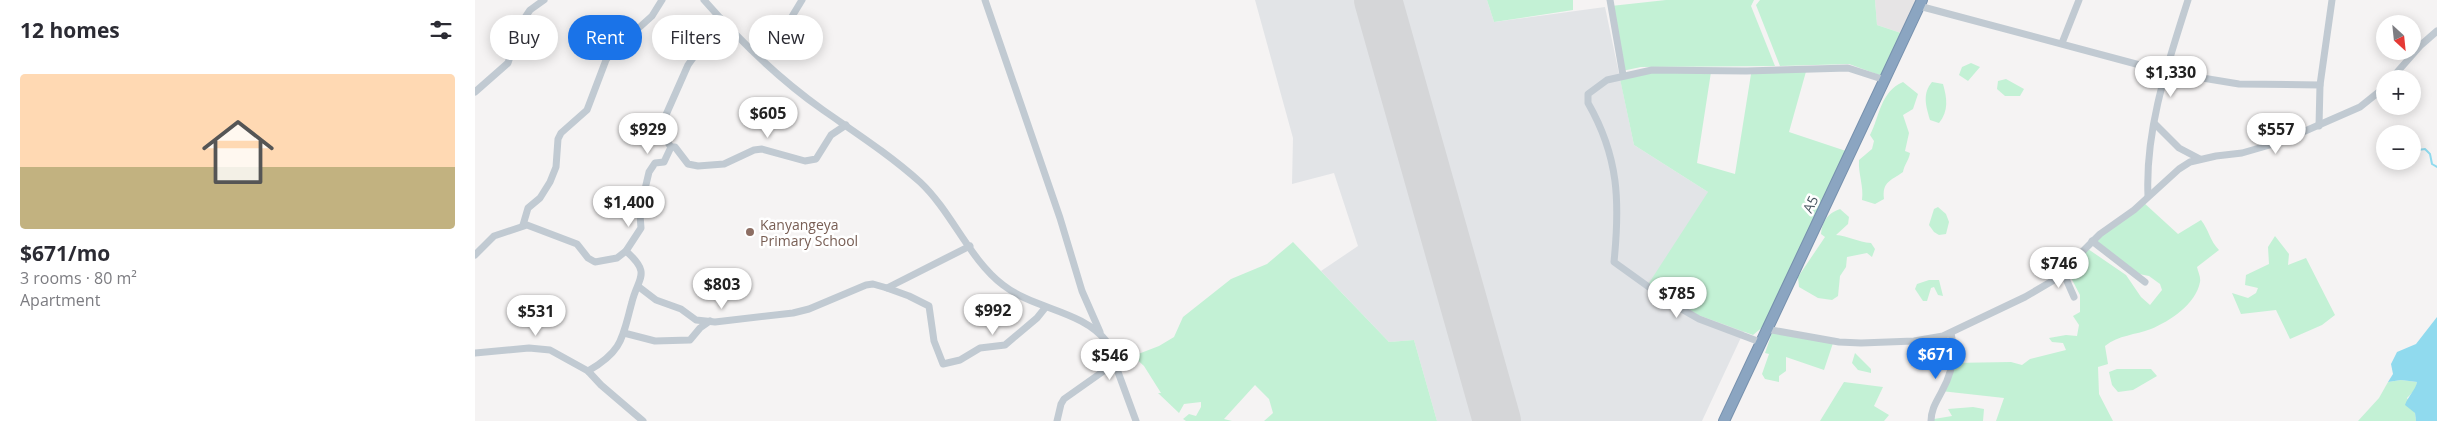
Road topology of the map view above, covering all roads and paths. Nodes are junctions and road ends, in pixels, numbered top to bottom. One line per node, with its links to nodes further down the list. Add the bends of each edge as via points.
1 (544, 0): 24 (street, via 530,10 520,25 507,63)
2 (662, 0): 34 (street, via 652,16 611,53 587,110 561,132 554,174 546,191 527,208)
3 (704, 0): 11 (street)
4 (802, 0): 12 (street)
5 (985, 0): 48 (street, via 1082,291)
6 (1610, 0): 21 (street)
7 (2079, 0): 15 (street)
8 (2189, 0): 20 (street)
9 (2332, 0): 23 (street)
10 (1921, 3): 15 (street); 22 (highway, A5 / A5)
11 (717, 15)
12 (793, 15)
13 (2437, 32): 19 (street)
14 (739, 37): 16 (street)
15 (2063, 43): 20 (street)
16 (749, 47)
17 (692, 60): 29 (street, via 665,118 658,120 655,126 657,135)
18 (762, 60): 27 (street)
19 (2399, 70)
20 (2166, 72): 23 (street, via 2239,84); 26 (street)
21 (1623, 75): 22 (street, via 1652,70 1848,68); 50 (street, via 1607,80 1588,94 1588,103 1612,158 1619,213 1614,262 1671,304 1699,319)
22 (1885, 80): 46 (highway, A5 / A5)
23 (2320, 85): 28 (street)
24 (475, 92)
25 (2376, 94): 28 (street, via 2360,106)
26 (2155, 124): 30 (street, via 2179,148); 33 (street, via 2148,162)
27 (846, 125): 29 (street, via 831,134 816,159 805,161 762,149 724,164 693,166 675,147); 36 (street, via 921,184)
28 (2319, 126): 30 (street, via 2262,149)
29 (671, 147): 31 (street, via 664,162 655,163 649,172)
30 (2200, 159): 33 (street, via 2179,169)
31 (645, 189): 32 (street); 37 (street, via 639,201 641,228)
32 (614, 193)
33 (2148, 196): 35 (street)
34 (523, 225): 37 (street, via 577,244 595,262 617,258); 38 (street, via 494,236)
35 (2092, 241): 39 (street); 40 (street)
36 (970, 246): 42 (street); 44 (street, via 1004,286)
37 (626, 251): 41 (street, via 638,262)
38 (475, 255)
39 (2063, 272): 43 (street); 49 (street, via 2025,297)
40 (2145, 282)
41 (639, 287): 45 (street, via 657,300 681,308 696,320); 47 (street)
42 (887, 288): 44 (street, via 929,306 934,341 943,364 960,360 980,348 1005,345); 45 (street, via 865,285 793,313)
43 (2074, 297)
44 (1045, 308): 48 (street, via 1086,322)
45 (710, 321): 47 (street, via 690,340 655,341)
46 (1766, 329): 49 (street, via 1861,343 1921,340); 50 (highway, A5 / A5)
47 (624, 333): 53 (street, via 611,355)
48 (1100, 333): 52 (street)
49 (1951, 333): 58 (street, via 1952,364 1933,408)
50 (1759, 342): 57 (highway, A5 / A5)
51 (475, 353): 53 (street, via 540,348 562,355)
52 (1115, 363): 55 (street, via 1064,399); 56 (street)
53 (588, 371): 54 (street)
54 (643, 421)
55 (1057, 421)
56 (1136, 421)
57 (1724, 421)
58 (1931, 421)

